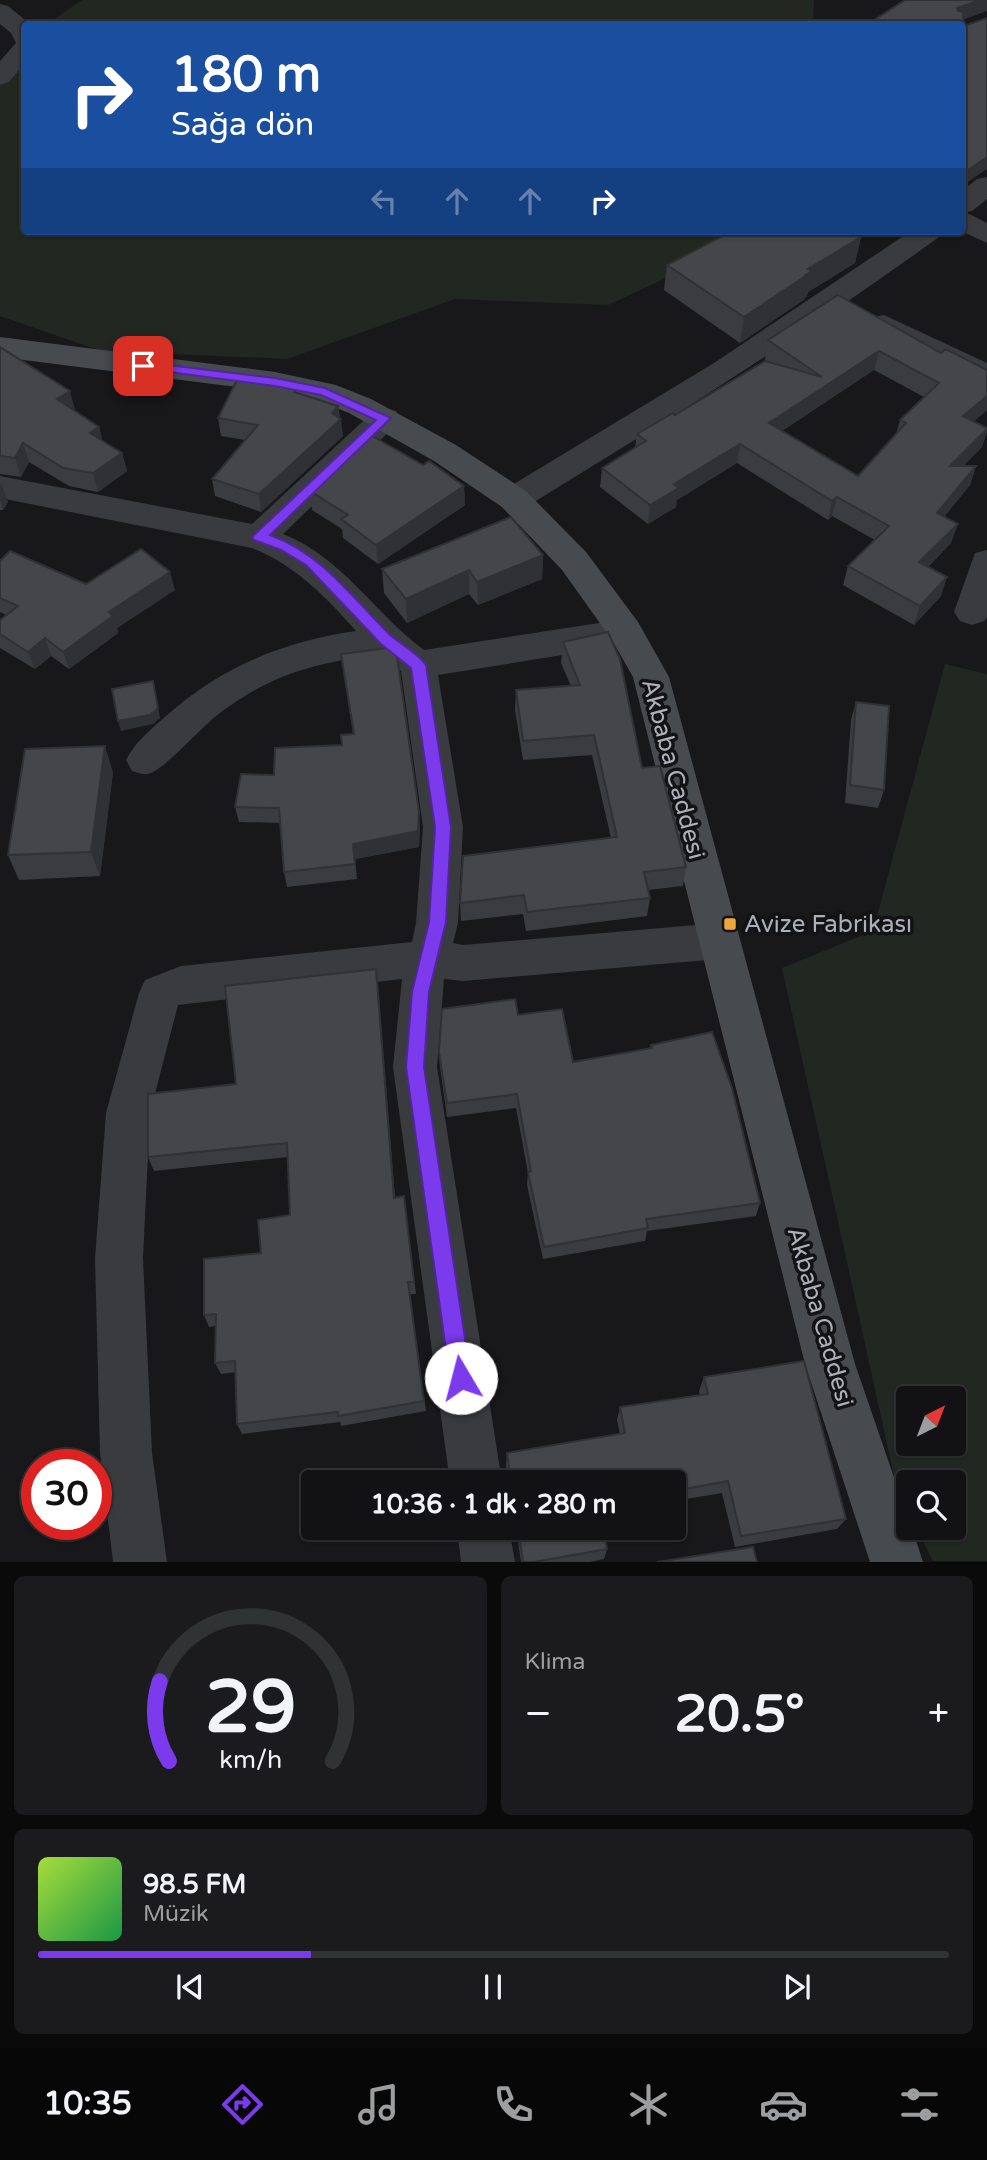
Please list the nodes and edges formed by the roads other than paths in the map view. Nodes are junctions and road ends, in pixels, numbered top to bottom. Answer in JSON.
{"nodes":[{"id":1,"x":0,"y":11,"type":"edge"},
{"id":2,"x":21,"y":29,"type":"edge"},
{"id":3,"x":21,"y":52,"type":"edge"},
{"id":4,"x":0,"y":77,"type":"edge"},
{"id":5,"x":987,"y":185,"type":"edge"},
{"id":6,"x":966,"y":202,"type":"edge"},
{"id":7,"x":966,"y":222,"type":"edge"},
{"id":8,"x":924,"y":235,"type":"edge"},
{"id":9,"x":987,"y":235,"type":"edge"},
{"id":10,"x":835,"y":300,"type":"junction"},
{"id":11,"x":4,"y":352,"type":"edge"},
{"id":12,"x":987,"y":375,"type":"edge"},
{"id":13,"x":385,"y":418,"type":"junction"},
{"id":14,"x":0,"y":487,"type":"edge"},
{"id":15,"x":514,"y":499,"type":"junction"},
{"id":16,"x":259,"y":537,"type":"junction"},
{"id":17,"x":987,"y":562,"type":"edge"},
{"id":18,"x":972,"y":612,"type":"dead end"},
{"id":19,"x":625,"y":631,"type":"junction"},
{"id":20,"x":386,"y":640,"type":"junction"},
{"id":21,"x":418,"y":665,"type":"junction"},
{"id":22,"x":145,"y":760,"type":"dead end"},
{"id":23,"x":719,"y":941,"type":"junction"},
{"id":24,"x":427,"y":958,"type":"junction"},
{"id":25,"x":474,"y":1470,"type":"edge"},
{"id":26,"x":484,"y":1540,"type":"edge"},
{"id":27,"x":140,"y":1562,"type":"edge"},
{"id":28,"x":488,"y":1562,"type":"edge"},
{"id":29,"x":897,"y":1562,"type":"edge"}],
"edges":[{"from":1,"to":2,"type":"street"},
{"from":3,"to":4,"type":"street"},
{"from":5,"to":6,"type":"street"},
{"from":7,"to":9,"type":"street"},
{"from":8,"to":10,"type":"street"},
{"from":10,"to":12,"type":"street"},
{"from":10,"to":15,"type":"street"},
{"from":11,"to":13,"type":"main road","name":"Akbaba Caddesi"},
{"from":13,"to":15,"type":"main road","name":"Akbaba Caddesi"},
{"from":13,"to":16,"type":"street"},
{"from":14,"to":16,"type":"street"},
{"from":15,"to":19,"type":"main road","name":"Akbaba Caddesi"},
{"from":16,"to":20,"type":"street"},
{"from":17,"to":18,"type":"street"},
{"from":19,"to":21,"type":"street"},
{"from":19,"to":23,"type":"main road","name":"Akbaba Caddesi"},
{"from":20,"to":21,"type":"street"},
{"from":20,"to":22,"type":"street"},
{"from":21,"to":24,"type":"street"},
{"from":23,"to":24,"type":"street"},
{"from":23,"to":29,"type":"main road","name":"Akbaba Caddesi"},
{"from":24,"to":25,"type":"street"},
{"from":24,"to":27,"type":"street"},
{"from":26,"to":28,"type":"street"}]}
